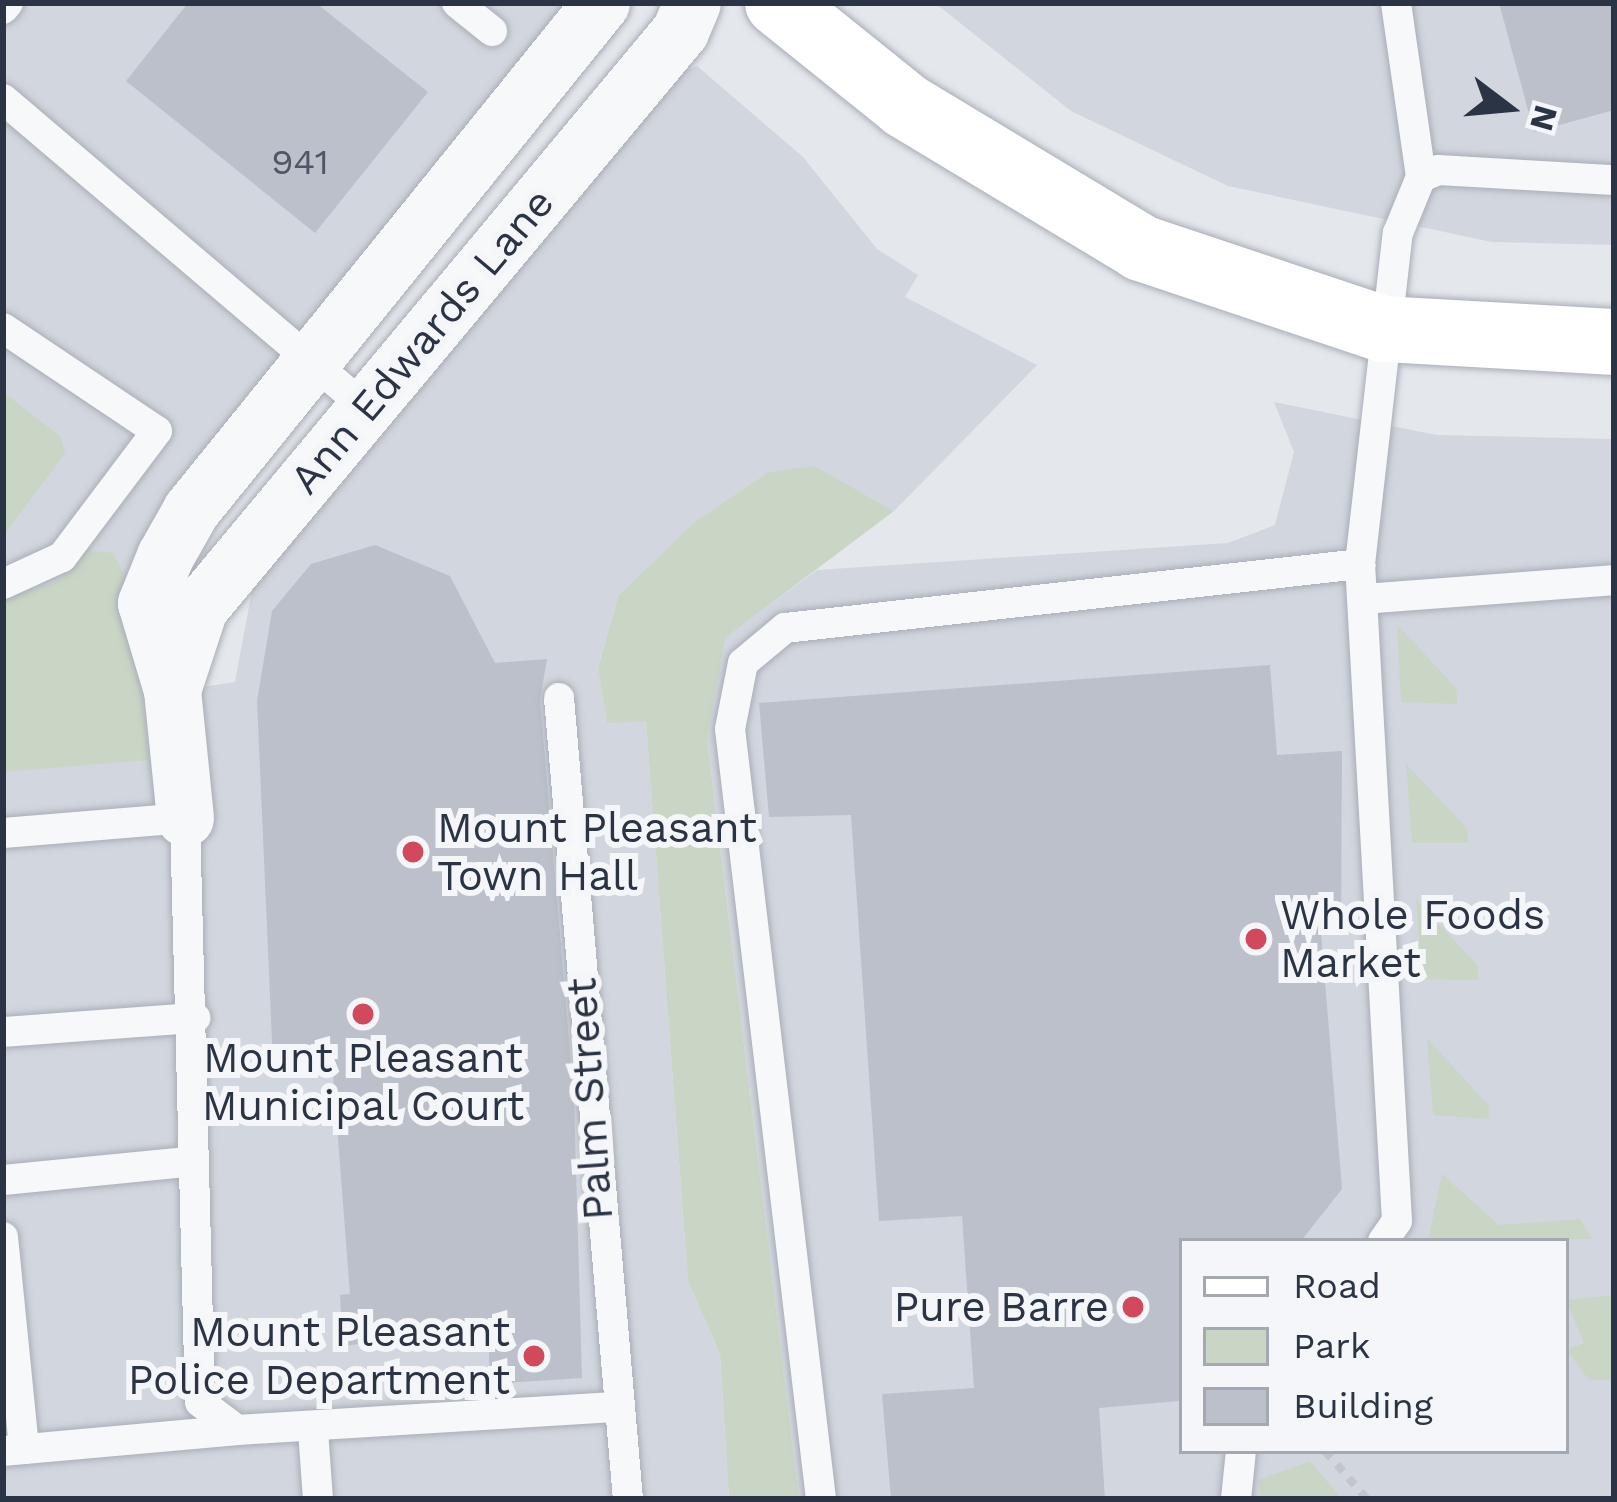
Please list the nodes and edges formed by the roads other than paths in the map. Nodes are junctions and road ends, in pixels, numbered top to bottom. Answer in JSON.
{"nodes":[{"id":1,"x":457,"y":3,"type":"edge"},
{"id":2,"x":601,"y":3,"type":"edge"},
{"id":3,"x":692,"y":3,"type":"edge"},
{"id":4,"x":778,"y":3,"type":"edge"},
{"id":5,"x":1396,"y":3,"type":"edge"},
{"id":6,"x":492,"y":32,"type":"dead end"},
{"id":7,"x":3,"y":99,"type":"edge"},
{"id":8,"x":1421,"y":177,"type":"junction"},
{"id":9,"x":1614,"y":180,"type":"edge"},
{"id":10,"x":3,"y":328,"type":"edge"},
{"id":11,"x":1382,"y":329,"type":"junction"},
{"id":12,"x":1614,"y":342,"type":"edge"},
{"id":13,"x":314,"y":368,"type":"junction"},
{"id":14,"x":366,"y":408,"type":"junction"},
{"id":15,"x":1360,"y":564,"type":"junction"},
{"id":16,"x":1614,"y":580,"type":"edge"},
{"id":17,"x":3,"y":584,"type":"edge"},
{"id":18,"x":1363,"y":599,"type":"junction"},
{"id":19,"x":172,"y":690,"type":"junction"},
{"id":20,"x":559,"y":698,"type":"dead end"},
{"id":21,"x":185,"y":818,"type":"junction"},
{"id":22,"x":3,"y":833,"type":"edge"},
{"id":23,"x":195,"y":1018,"type":"junction"},
{"id":24,"x":3,"y":1032,"type":"edge"},
{"id":25,"x":188,"y":1162,"type":"junction"},
{"id":26,"x":3,"y":1180,"type":"edge"},
{"id":27,"x":3,"y":1237,"type":"edge"},
{"id":28,"x":1385,"y":1238,"type":"edge"},
{"id":29,"x":7,"y":1317,"type":"edge"},
{"id":30,"x":614,"y":1407,"type":"junction"},
{"id":31,"x":237,"y":1430,"type":"junction"},
{"id":32,"x":313,"y":1430,"type":"junction"},
{"id":33,"x":13,"y":1450,"type":"edge"},
{"id":34,"x":1241,"y":1454,"type":"edge"},
{"id":35,"x":318,"y":1499,"type":"edge"},
{"id":36,"x":628,"y":1499,"type":"edge"},
{"id":37,"x":821,"y":1499,"type":"edge"},
{"id":38,"x":1236,"y":1499,"type":"edge"}],
"edges":[{"from":1,"to":6,"type":"lane"},
{"from":2,"to":13,"type":"street","name":"Ann Edwards Lane"},
{"from":3,"to":14,"type":"street","name":"Ann Edwards Lane"},
{"from":4,"to":11,"type":"street"},
{"from":5,"to":8,"type":"lane"},
{"from":7,"to":13,"type":"lane"},
{"from":8,"to":9,"type":"lane"},
{"from":8,"to":11,"type":"lane"},
{"from":10,"to":17,"type":"lane"},
{"from":11,"to":12,"type":"street"},
{"from":11,"to":15,"type":"lane"},
{"from":13,"to":14,"type":"lane"},
{"from":13,"to":19,"type":"street","name":"Ann Edwards Lane"},
{"from":14,"to":19,"type":"street","name":"Ann Edwards Lane"},
{"from":15,"to":18,"type":"lane"},
{"from":15,"to":37,"type":"lane"},
{"from":16,"to":18,"type":"lane"},
{"from":18,"to":28,"type":"lane"},
{"from":19,"to":21,"type":"street","name":"Ann Edwards Lane"},
{"from":20,"to":30,"type":"lane","name":"Palm Street"},
{"from":21,"to":22,"type":"lane"},
{"from":21,"to":23,"type":"lane"},
{"from":23,"to":24,"type":"lane"},
{"from":23,"to":25,"type":"lane"},
{"from":25,"to":26,"type":"lane"},
{"from":25,"to":31,"type":"lane"},
{"from":27,"to":29,"type":"lane"},
{"from":29,"to":33,"type":"lane"},
{"from":30,"to":32,"type":"lane"},
{"from":30,"to":36,"type":"lane","name":"Palm Street"},
{"from":31,"to":32,"type":"lane"},
{"from":31,"to":33,"type":"lane"},
{"from":32,"to":35,"type":"lane"},
{"from":34,"to":38,"type":"lane"}]}
